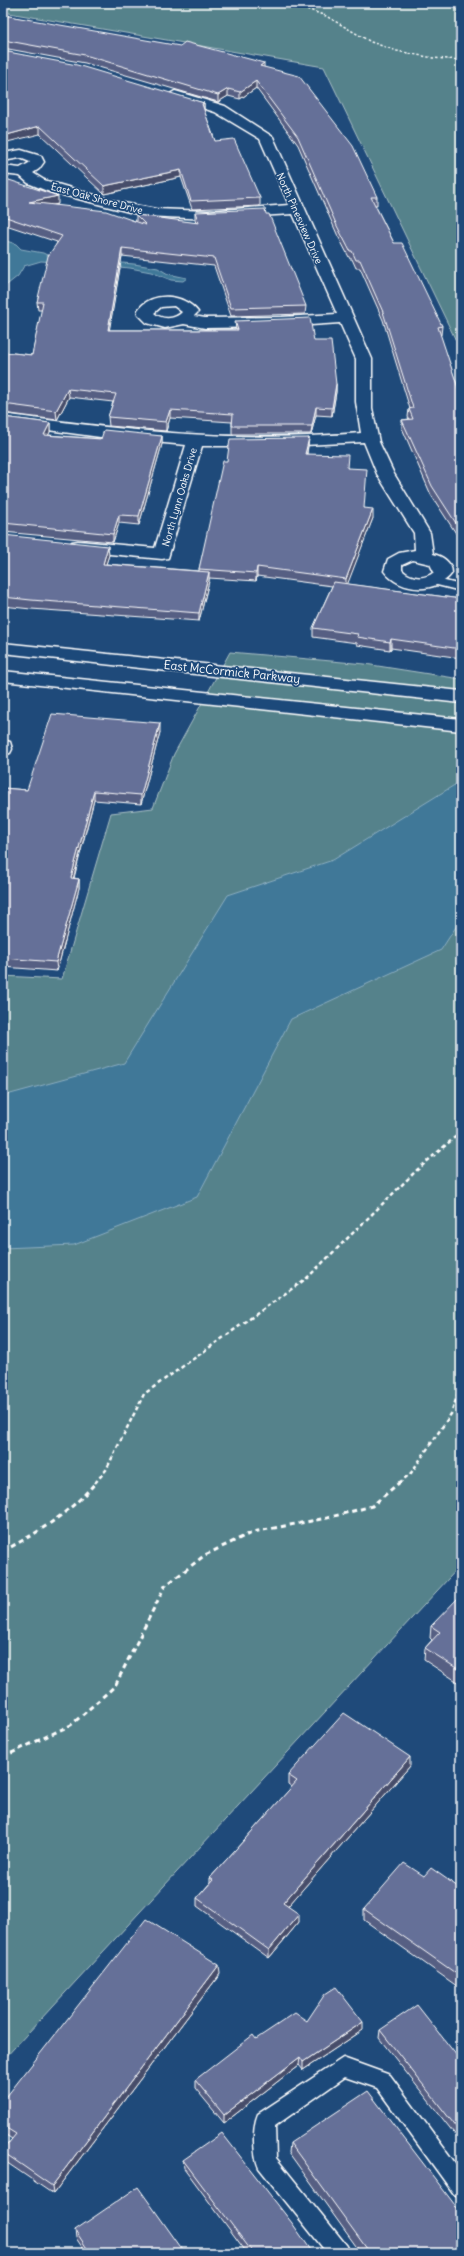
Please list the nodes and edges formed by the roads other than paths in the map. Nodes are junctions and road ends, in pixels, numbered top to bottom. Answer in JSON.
{"nodes":[{"id":1,"x":161,"y":91,"type":"edge"},
{"id":2,"x":3,"y":156,"type":"edge"},
{"id":3,"x":3,"y":170,"type":"edge"},
{"id":4,"x":23,"y":171,"type":"junction"},
{"id":5,"x":296,"y":208,"type":"junction"},
{"id":6,"x":345,"y":318,"type":"junction"},
{"id":7,"x":184,"y":319,"type":"dead end"},
{"id":8,"x":3,"y":419,"type":"edge"},
{"id":9,"x":370,"y":437,"type":"junction"},
{"id":10,"x":196,"y":440,"type":"junction"},
{"id":11,"x":59,"y":544,"type":"edge"},
{"id":12,"x":424,"y":556,"type":"junction"},
{"id":13,"x":433,"y":581,"type":"junction"},
{"id":14,"x":461,"y":588,"type":"edge"},
{"id":15,"x":3,"y":648,"type":"edge"},
{"id":16,"x":3,"y":676,"type":"edge"},
{"id":17,"x":461,"y":697,"type":"edge"},
{"id":18,"x":461,"y":725,"type":"edge"},
{"id":19,"x":461,"y":2187,"type":"edge"},
{"id":20,"x":340,"y":2253,"type":"edge"}],
"edges":[{"from":1,"to":5,"type":"street","name":"North Pinesview Drive"},
{"from":2,"to":4,"type":"street"},
{"from":3,"to":4,"type":"street"},
{"from":4,"to":5,"type":"street","name":"East Oak Shore Drive"},
{"from":5,"to":6,"type":"street","name":"North Pinesview Drive"},
{"from":6,"to":7,"type":"street"},
{"from":6,"to":9,"type":"street","name":"North Pinesview Drive"},
{"from":8,"to":10,"type":"street"},
{"from":9,"to":10,"type":"street"},
{"from":9,"to":12,"type":"street","name":"North Pinesview Drive"},
{"from":10,"to":11,"type":"street","name":"North Lynn Oaks Drive"},
{"from":12,"to":13,"type":"street"},
{"from":12,"to":13,"type":"street"},
{"from":13,"to":14,"type":"lane"},
{"from":15,"to":17,"type":"street","name":"East McCormick Parkway"},
{"from":16,"to":18,"type":"street"},
{"from":19,"to":20,"type":"lane"}]}
